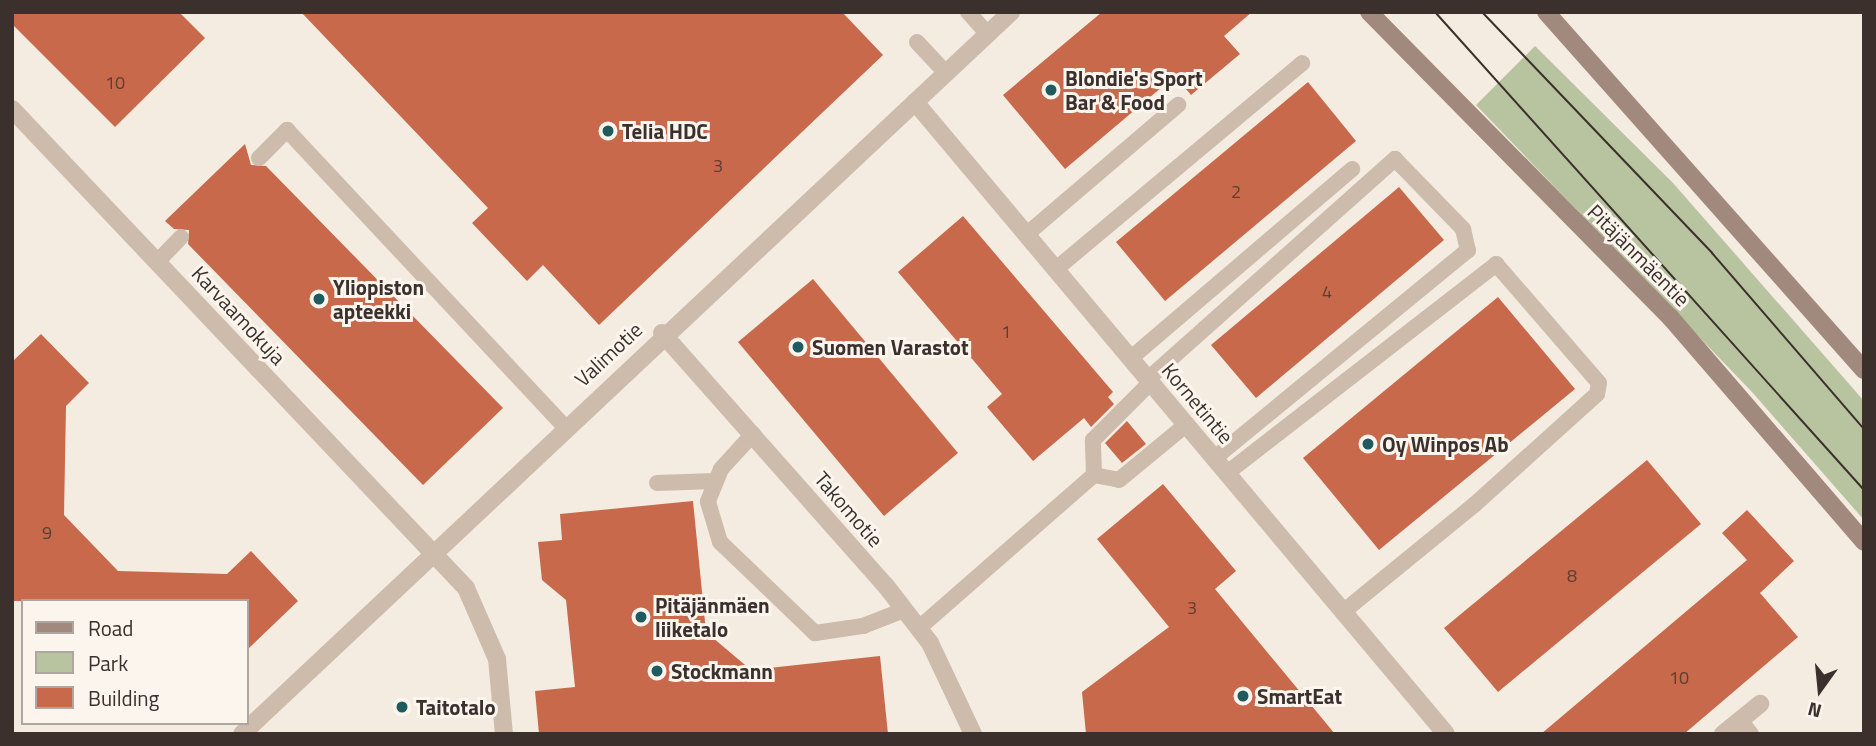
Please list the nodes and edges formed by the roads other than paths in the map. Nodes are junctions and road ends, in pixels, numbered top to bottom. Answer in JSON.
{"nodes":[{"id":1,"x":968,"y":12,"type":"edge"},
{"id":2,"x":1011,"y":12,"type":"edge"},
{"id":3,"x":1369,"y":12,"type":"edge"},
{"id":4,"x":1546,"y":12,"type":"edge"},
{"id":5,"x":988,"y":34,"type":"junction"},
{"id":6,"x":917,"y":42,"type":"dead end"},
{"id":7,"x":1302,"y":63,"type":"dead end"},
{"id":8,"x":946,"y":73,"type":"junction"},
{"id":9,"x":915,"y":102,"type":"junction"},
{"id":10,"x":1178,"y":105,"type":"dead end"},
{"id":11,"x":12,"y":109,"type":"edge"},
{"id":12,"x":259,"y":158,"type":"dead end"},
{"id":13,"x":1352,"y":169,"type":"dead end"},
{"id":14,"x":1027,"y":234,"type":"junction"},
{"id":15,"x":181,"y":237,"type":"dead end"},
{"id":16,"x":158,"y":261,"type":"junction"},
{"id":17,"x":1056,"y":269,"type":"junction"},
{"id":18,"x":662,"y":333,"type":"junction"},
{"id":19,"x":1131,"y":358,"type":"junction"},
{"id":20,"x":1864,"y":370,"type":"edge"},
{"id":21,"x":1149,"y":380,"type":"junction"},
{"id":22,"x":1187,"y":424,"type":"junction"},
{"id":23,"x":564,"y":426,"type":"junction"},
{"id":24,"x":752,"y":434,"type":"junction"},
{"id":25,"x":1215,"y":458,"type":"junction"},
{"id":26,"x":1227,"y":472,"type":"junction"},
{"id":27,"x":1094,"y":475,"type":"junction"},
{"id":28,"x":715,"y":481,"type":"junction"},
{"id":29,"x":657,"y":483,"type":"dead end"},
{"id":30,"x":1864,"y":542,"type":"edge"},
{"id":31,"x":432,"y":552,"type":"junction"},
{"id":32,"x":904,"y":610,"type":"junction"},
{"id":33,"x":1344,"y":611,"type":"junction"},
{"id":34,"x":919,"y":628,"type":"junction"},
{"id":35,"x":1760,"y":704,"type":"dead end"},
{"id":36,"x":1745,"y":727,"type":"edge"},
{"id":37,"x":242,"y":734,"type":"edge"},
{"id":38,"x":504,"y":734,"type":"edge"},
{"id":39,"x":973,"y":734,"type":"edge"},
{"id":40,"x":1446,"y":734,"type":"edge"},
{"id":41,"x":1723,"y":734,"type":"edge"}],
"edges":[{"from":1,"to":5,"type":"lane"},
{"from":2,"to":5,"type":"street","name":"Valimotie"},
{"from":3,"to":30,"type":"main road","name":"Pitäjänmäentie"},
{"from":4,"to":20,"type":"main road"},
{"from":5,"to":8,"type":"street","name":"Valimotie"},
{"from":6,"to":8,"type":"lane"},
{"from":7,"to":17,"type":"lane"},
{"from":8,"to":9,"type":"street","name":"Valimotie"},
{"from":9,"to":14,"type":"street","name":"Kornetintie"},
{"from":9,"to":18,"type":"street","name":"Valimotie"},
{"from":10,"to":14,"type":"lane"},
{"from":11,"to":16,"type":"street","name":"Karvaamokuja"},
{"from":12,"to":23,"type":"lane"},
{"from":13,"to":19,"type":"lane"},
{"from":14,"to":17,"type":"street","name":"Kornetintie"},
{"from":15,"to":16,"type":"lane"},
{"from":16,"to":31,"type":"street","name":"Karvaamokuja"},
{"from":17,"to":19,"type":"street","name":"Kornetintie"},
{"from":18,"to":23,"type":"street","name":"Valimotie"},
{"from":18,"to":24,"type":"street","name":"Takomotie"},
{"from":19,"to":21,"type":"street","name":"Kornetintie"},
{"from":21,"to":22,"type":"street","name":"Kornetintie"},
{"from":21,"to":25,"type":"lane"},
{"from":21,"to":27,"type":"lane"},
{"from":22,"to":25,"type":"street","name":"Kornetintie"},
{"from":22,"to":27,"type":"lane"},
{"from":23,"to":31,"type":"street","name":"Valimotie"},
{"from":24,"to":28,"type":"lane"},
{"from":24,"to":32,"type":"street","name":"Takomotie"},
{"from":25,"to":26,"type":"street","name":"Kornetintie"},
{"from":26,"to":33,"type":"street","name":"Kornetintie"},
{"from":26,"to":33,"type":"lane"},
{"from":27,"to":34,"type":"lane"},
{"from":28,"to":29,"type":"lane"},
{"from":28,"to":32,"type":"lane"},
{"from":31,"to":37,"type":"street","name":"Valimotie"},
{"from":31,"to":38,"type":"street","name":"Karvaamokuja"},
{"from":32,"to":34,"type":"street","name":"Takomotie"},
{"from":33,"to":40,"type":"street","name":"Kornetintie"},
{"from":34,"to":39,"type":"street","name":"Takomotie"},
{"from":35,"to":36,"type":"street"},
{"from":36,"to":41,"type":"street"}]}
